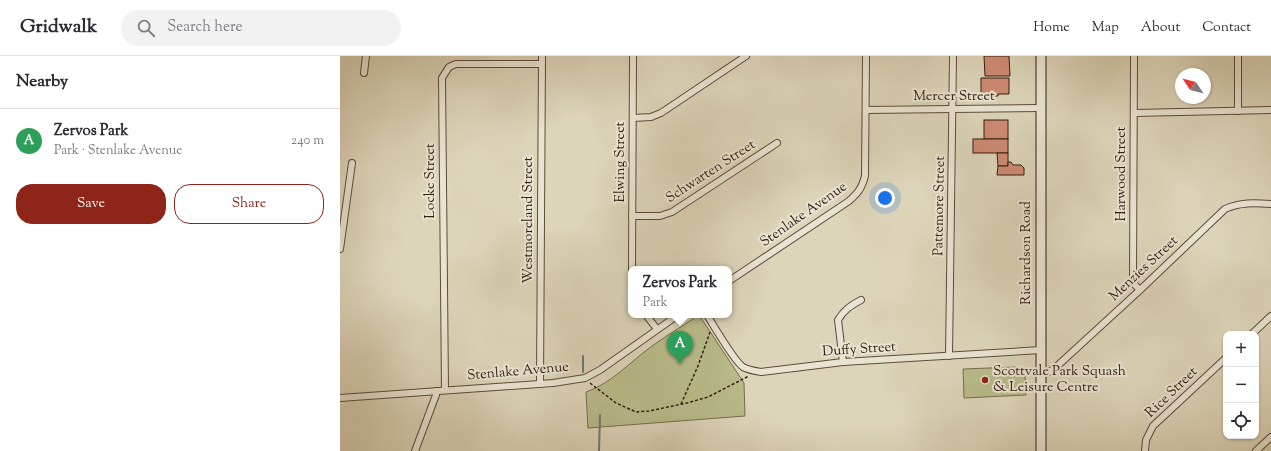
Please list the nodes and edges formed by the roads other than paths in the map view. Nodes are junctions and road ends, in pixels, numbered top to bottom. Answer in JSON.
{"nodes":[{"id":1,"x":366,"y":56,"type":"edge"},
{"id":2,"x":542,"y":56,"type":"edge"},
{"id":3,"x":633,"y":56,"type":"edge"},
{"id":4,"x":746,"y":56,"type":"edge"},
{"id":5,"x":866,"y":56,"type":"edge"},
{"id":6,"x":953,"y":56,"type":"edge"},
{"id":7,"x":1041,"y":56,"type":"edge"},
{"id":8,"x":1134,"y":56,"type":"edge"},
{"id":9,"x":1238,"y":56,"type":"edge"},
{"id":10,"x":542,"y":64,"type":"junction"},
{"id":11,"x":364,"y":73,"type":"dead end"},
{"id":12,"x":1042,"y":108,"type":"junction"},
{"id":13,"x":866,"y":110,"type":"junction"},
{"id":14,"x":953,"y":110,"type":"junction"},
{"id":15,"x":1271,"y":110,"type":"edge"},
{"id":16,"x":1238,"y":111,"type":"junction"},
{"id":17,"x":1134,"y":113,"type":"junction"},
{"id":18,"x":633,"y":118,"type":"junction"},
{"id":19,"x":777,"y":143,"type":"dead end"},
{"id":20,"x":352,"y":163,"type":"dead end"},
{"id":21,"x":1271,"y":204,"type":"edge"},
{"id":22,"x":632,"y":216,"type":"junction"},
{"id":23,"x":340,"y":248,"type":"edge"},
{"id":24,"x":632,"y":266,"type":"edge"},
{"id":25,"x":732,"y":279,"type":"edge"},
{"id":26,"x":1140,"y":290,"type":"junction"},
{"id":27,"x":860,"y":300,"type":"dead end"},
{"id":28,"x":1271,"y":316,"type":"edge"},
{"id":29,"x":648,"y":318,"type":"edge"},
{"id":30,"x":674,"y":318,"type":"edge"},
{"id":31,"x":709,"y":318,"type":"edge"},
{"id":32,"x":657,"y":329,"type":"junction"},
{"id":33,"x":1255,"y":331,"type":"edge"},
{"id":34,"x":1041,"y":350,"type":"junction"},
{"id":35,"x":949,"y":356,"type":"junction"},
{"id":36,"x":1223,"y":361,"type":"edge"},
{"id":37,"x":843,"y":362,"type":"junction"},
{"id":38,"x":1041,"y":373,"type":"junction"},
{"id":39,"x":540,"y":384,"type":"junction"},
{"id":40,"x":445,"y":390,"type":"junction"},
{"id":41,"x":436,"y":391,"type":"junction"},
{"id":42,"x":340,"y":398,"type":"edge"},
{"id":43,"x":1271,"y":437,"type":"edge"},
{"id":44,"x":415,"y":451,"type":"edge"},
{"id":45,"x":1041,"y":451,"type":"edge"},
{"id":46,"x":1145,"y":451,"type":"edge"},
{"id":47,"x":1256,"y":451,"type":"edge"}],
"edges":[{"from":1,"to":11,"type":"street"},
{"from":2,"to":10,"type":"street","name":"Westmoreland Street"},
{"from":3,"to":18,"type":"street","name":"Elwing Street"},
{"from":4,"to":18,"type":"street"},
{"from":5,"to":13,"type":"street","name":"Stenlake Avenue"},
{"from":6,"to":14,"type":"street","name":"Pattemore Street"},
{"from":7,"to":12,"type":"main road","name":"Richardson Road"},
{"from":8,"to":17,"type":"street","name":"Harwood Street"},
{"from":9,"to":16,"type":"street"},
{"from":10,"to":39,"type":"street","name":"Westmoreland Street"},
{"from":10,"to":40,"type":"street","name":"Locke Street"},
{"from":12,"to":14,"type":"street","name":"Mercer Street"},
{"from":12,"to":34,"type":"main road","name":"Richardson Road"},
{"from":13,"to":14,"type":"street","name":"Mercer Street"},
{"from":13,"to":25,"type":"street","name":"Stenlake Avenue"},
{"from":14,"to":35,"type":"street","name":"Pattemore Street"},
{"from":15,"to":16,"type":"street"},
{"from":16,"to":17,"type":"street"},
{"from":17,"to":26,"type":"street","name":"Harwood Street"},
{"from":18,"to":22,"type":"street","name":"Elwing Street"},
{"from":19,"to":22,"type":"street","name":"Schwarten Street"},
{"from":20,"to":23,"type":"street"},
{"from":21,"to":26,"type":"street","name":"Menzies Street"},
{"from":22,"to":24,"type":"street","name":"Elwing Street"},
{"from":26,"to":38,"type":"street","name":"Menzies Street"},
{"from":27,"to":37,"type":"street"},
{"from":28,"to":33,"type":"street"},
{"from":29,"to":32,"type":"street"},
{"from":30,"to":32,"type":"street","name":"Stenlake Avenue"},
{"from":31,"to":37,"type":"street","name":"Duffy Street"},
{"from":32,"to":39,"type":"street","name":"Stenlake Avenue"},
{"from":34,"to":35,"type":"street","name":"Duffy Street"},
{"from":34,"to":38,"type":"main road","name":"Richardson Road"},
{"from":35,"to":37,"type":"street","name":"Duffy Street"},
{"from":36,"to":46,"type":"street","name":"Rice Street"},
{"from":38,"to":45,"type":"main road","name":"Richardson Road"},
{"from":39,"to":40,"type":"street","name":"Stenlake Avenue"},
{"from":40,"to":41,"type":"street","name":"Stenlake Avenue"},
{"from":41,"to":42,"type":"street","name":"Stenlake Avenue"},
{"from":41,"to":44,"type":"street"},
{"from":43,"to":47,"type":"street"}]}
